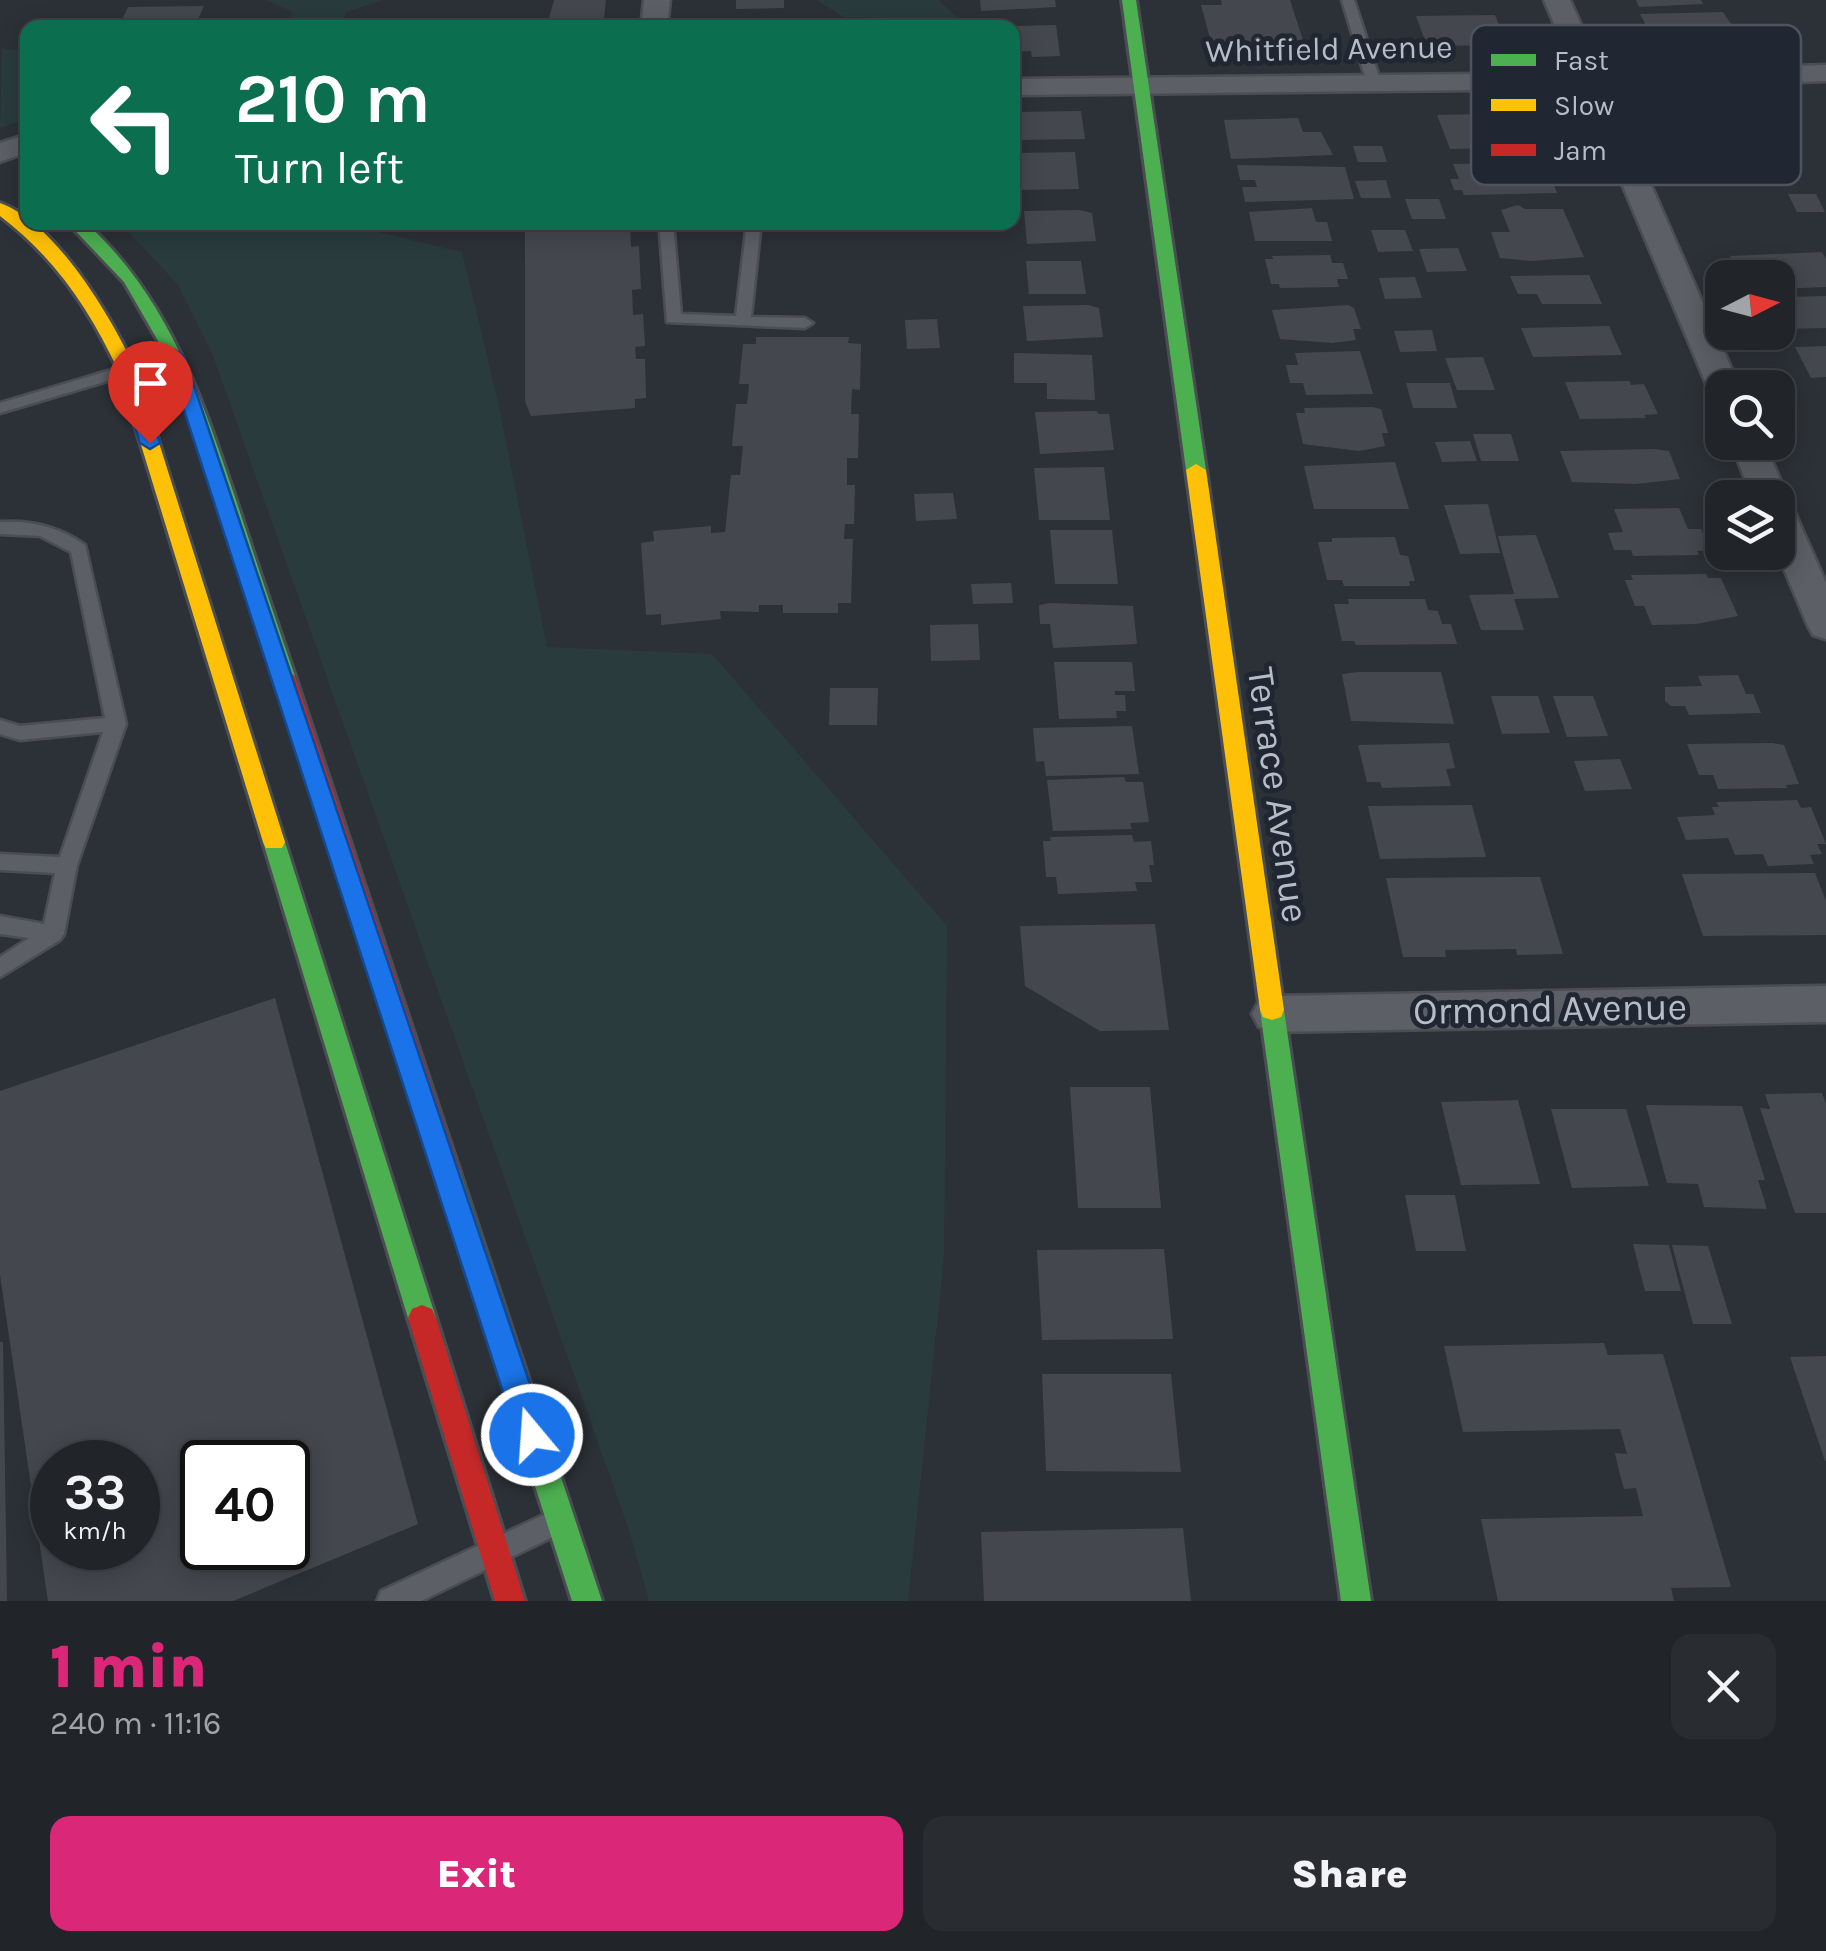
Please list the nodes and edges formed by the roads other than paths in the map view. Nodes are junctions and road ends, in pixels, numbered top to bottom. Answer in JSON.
{"nodes":[{"id":1,"x":1129,"y":0,"type":"edge"},
{"id":2,"x":1348,"y":0,"type":"edge"},
{"id":3,"x":1557,"y":0,"type":"edge"},
{"id":4,"x":1568,"y":25,"type":"edge"},
{"id":5,"x":1826,"y":73,"type":"edge"},
{"id":6,"x":1801,"y":74,"type":"edge"},
{"id":7,"x":1471,"y":82,"type":"edge"},
{"id":8,"x":1374,"y":83,"type":"junction"},
{"id":9,"x":1143,"y":85,"type":"junction"},
{"id":10,"x":1020,"y":86,"type":"edge"},
{"id":11,"x":1637,"y":185,"type":"edge"},
{"id":12,"x":0,"y":208,"type":"edge"},
{"id":13,"x":20,"y":225,"type":"edge"},
{"id":14,"x":25,"y":230,"type":"edge"},
{"id":15,"x":86,"y":230,"type":"edge"},
{"id":16,"x":667,"y":230,"type":"edge"},
{"id":17,"x":753,"y":230,"type":"edge"},
{"id":18,"x":743,"y":322,"type":"junction"},
{"id":19,"x":805,"y":323,"type":"dead end"},
{"id":20,"x":175,"y":356,"type":"junction"},
{"id":21,"x":127,"y":370,"type":"junction"},
{"id":22,"x":1716,"y":370,"type":"edge"},
{"id":23,"x":0,"y":408,"type":"edge"},
{"id":24,"x":0,"y":528,"type":"edge"},
{"id":25,"x":1795,"y":553,"type":"edge"},
{"id":26,"x":1826,"y":626,"type":"edge"},
{"id":27,"x":116,"y":724,"type":"junction"},
{"id":28,"x":0,"y":728,"type":"edge"},
{"id":29,"x":0,"y":862,"type":"edge"},
{"id":30,"x":67,"y":865,"type":"junction"},
{"id":31,"x":0,"y":926,"type":"edge"},
{"id":32,"x":53,"y":934,"type":"junction"},
{"id":33,"x":0,"y":968,"type":"edge"},
{"id":34,"x":1826,"y":1004,"type":"edge"},
{"id":35,"x":1274,"y":1014,"type":"junction"},
{"id":36,"x":563,"y":1519,"type":"junction"},
{"id":37,"x":494,"y":1550,"type":"junction"},
{"id":38,"x":391,"y":1601,"type":"edge"},
{"id":39,"x":510,"y":1601,"type":"edge"},
{"id":40,"x":587,"y":1601,"type":"edge"},
{"id":41,"x":1356,"y":1601,"type":"edge"}],
"edges":[{"from":1,"to":9,"type":"street","name":"Terrace Avenue"},
{"from":2,"to":8,"type":"lane"},
{"from":3,"to":4,"type":"street"},
{"from":5,"to":6,"type":"street","name":"Whitfield Avenue"},
{"from":7,"to":8,"type":"street","name":"Whitfield Avenue"},
{"from":8,"to":9,"type":"street","name":"Whitfield Avenue"},
{"from":9,"to":10,"type":"street","name":"Whitfield Avenue"},
{"from":9,"to":35,"type":"street","name":"Terrace Avenue"},
{"from":11,"to":22,"type":"street"},
{"from":12,"to":13,"type":"street"},
{"from":14,"to":21,"type":"street"},
{"from":15,"to":20,"type":"street"},
{"from":16,"to":18,"type":"lane"},
{"from":17,"to":18,"type":"lane"},
{"from":18,"to":19,"type":"lane"},
{"from":20,"to":21,"type":"lane"},
{"from":20,"to":36,"type":"street"},
{"from":21,"to":23,"type":"lane"},
{"from":21,"to":37,"type":"street"},
{"from":24,"to":27,"type":"lane"},
{"from":25,"to":26,"type":"street"},
{"from":27,"to":28,"type":"lane"},
{"from":27,"to":30,"type":"lane"},
{"from":29,"to":30,"type":"lane"},
{"from":30,"to":32,"type":"lane"},
{"from":31,"to":32,"type":"lane"},
{"from":32,"to":33,"type":"lane"},
{"from":34,"to":35,"type":"street","name":"Ormond Avenue"},
{"from":35,"to":41,"type":"street","name":"Terrace Avenue"},
{"from":36,"to":37,"type":"lane"},
{"from":36,"to":40,"type":"street"},
{"from":37,"to":38,"type":"lane"},
{"from":37,"to":39,"type":"street"}]}
